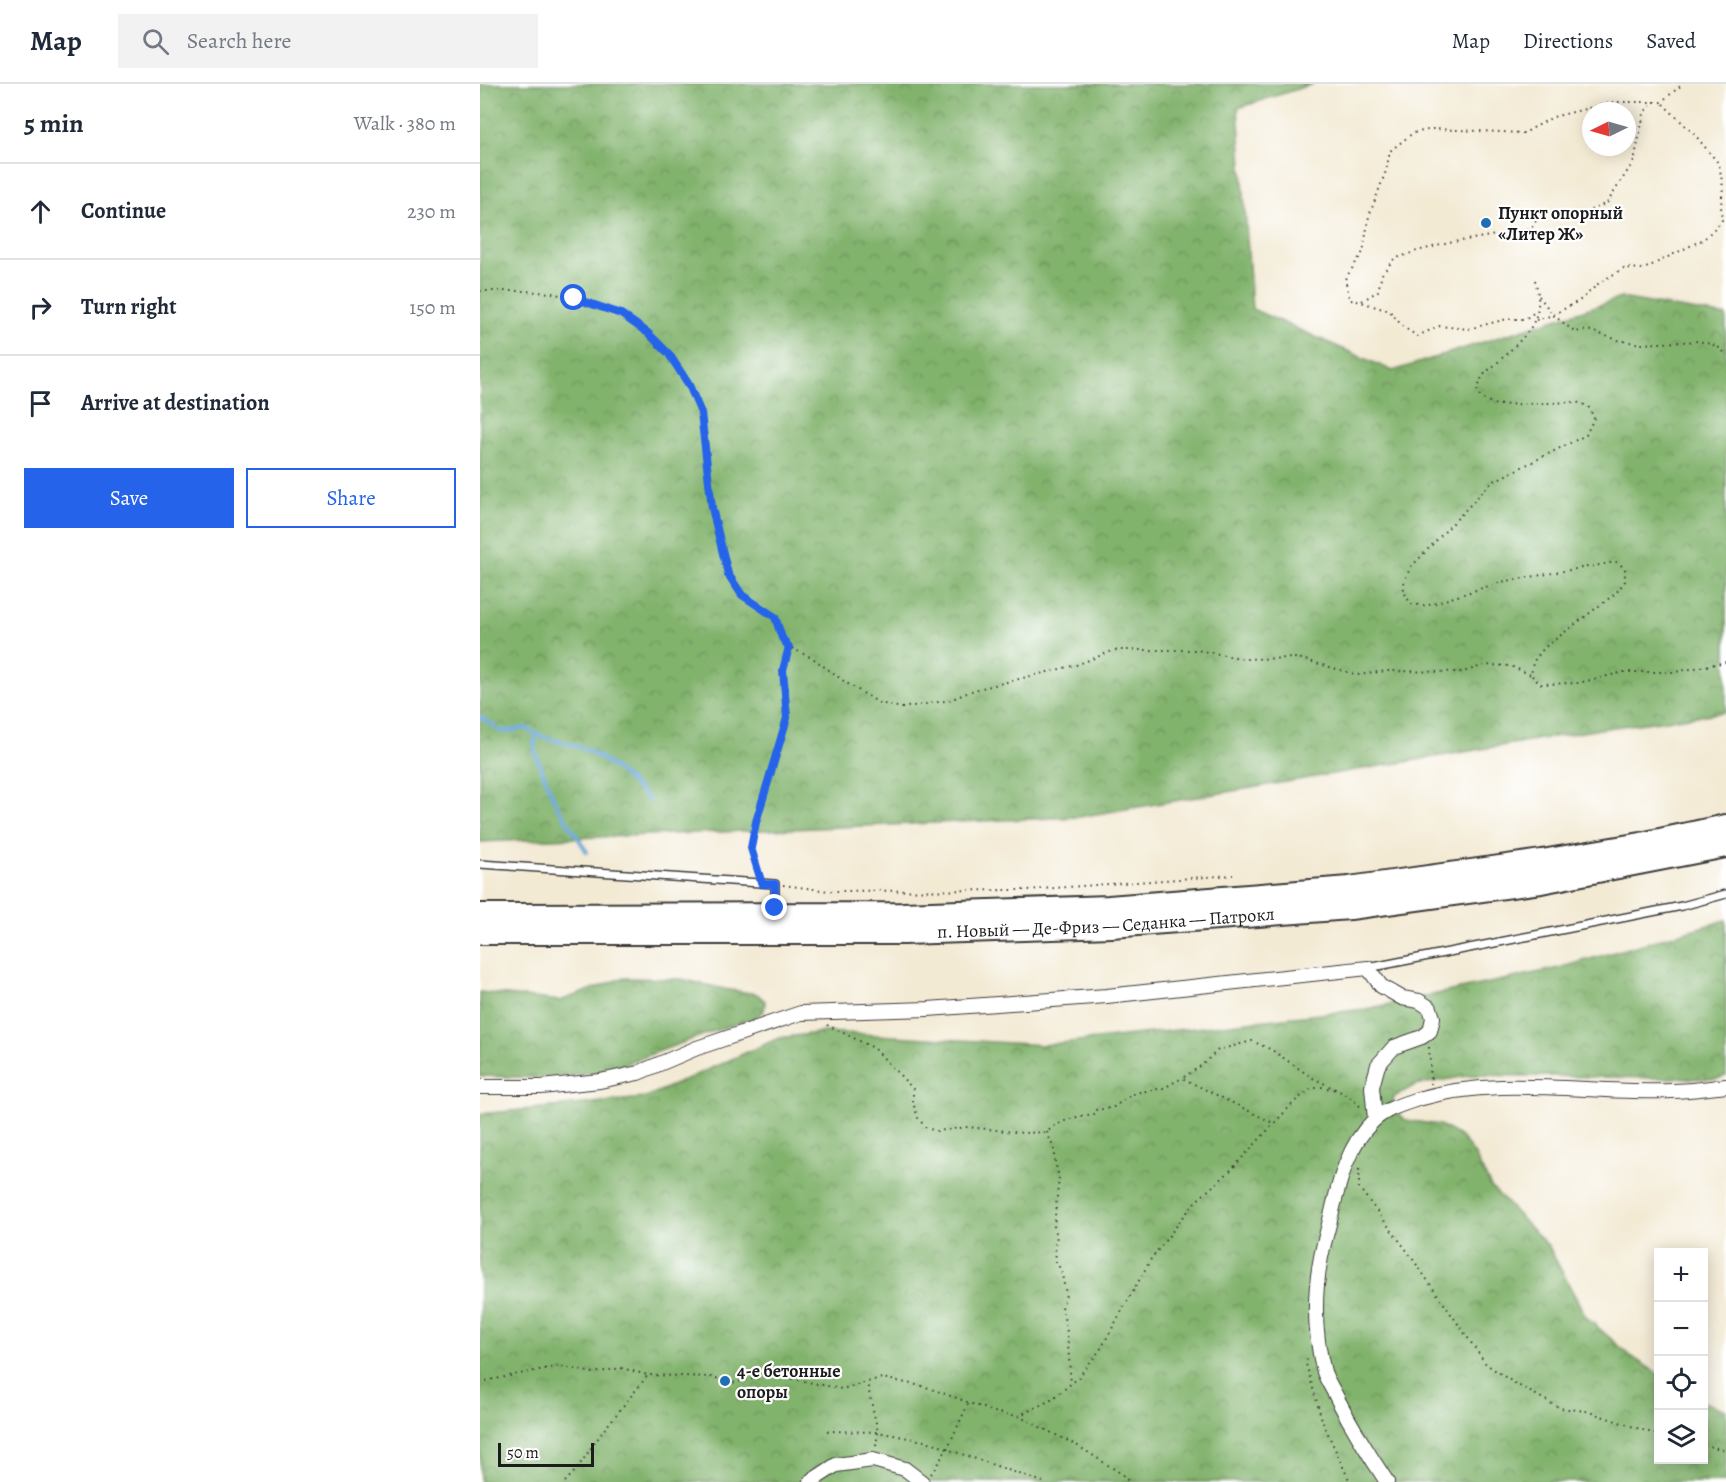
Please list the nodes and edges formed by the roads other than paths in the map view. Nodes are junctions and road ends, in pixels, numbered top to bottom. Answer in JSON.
{"nodes":[{"id":1,"x":1726,"y":826,"type":"edge"},
{"id":2,"x":1726,"y":846,"type":"edge"},
{"id":3,"x":480,"y":864,"type":"edge"},
{"id":4,"x":1726,"y":894,"type":"edge"},
{"id":5,"x":775,"y":908,"type":"dead end"},
{"id":6,"x":480,"y":915,"type":"edge"},
{"id":7,"x":480,"y":933,"type":"edge"},
{"id":8,"x":1368,"y":968,"type":"junction"},
{"id":9,"x":1726,"y":1086,"type":"edge"},
{"id":10,"x":480,"y":1087,"type":"edge"},
{"id":11,"x":1375,"y":1119,"type":"junction"},
{"id":12,"x":810,"y":1482,"type":"edge"},
{"id":13,"x":924,"y":1482,"type":"edge"},
{"id":14,"x":1387,"y":1482,"type":"edge"}],
"edges":[{"from":1,"to":6,"type":"highway","name":"п. Новый — Де-Фриз — Седанка — Патрокл"},
{"from":2,"to":7,"type":"highway","name":"п. Новый — Де-Фриз — Седанка — Патрокл"},
{"from":3,"to":5,"type":"lane"},
{"from":4,"to":8,"type":"lane"},
{"from":8,"to":10,"type":"street"},
{"from":8,"to":11,"type":"street"},
{"from":9,"to":11,"type":"street"},
{"from":11,"to":14,"type":"street"},
{"from":12,"to":13,"type":"street"}]}
